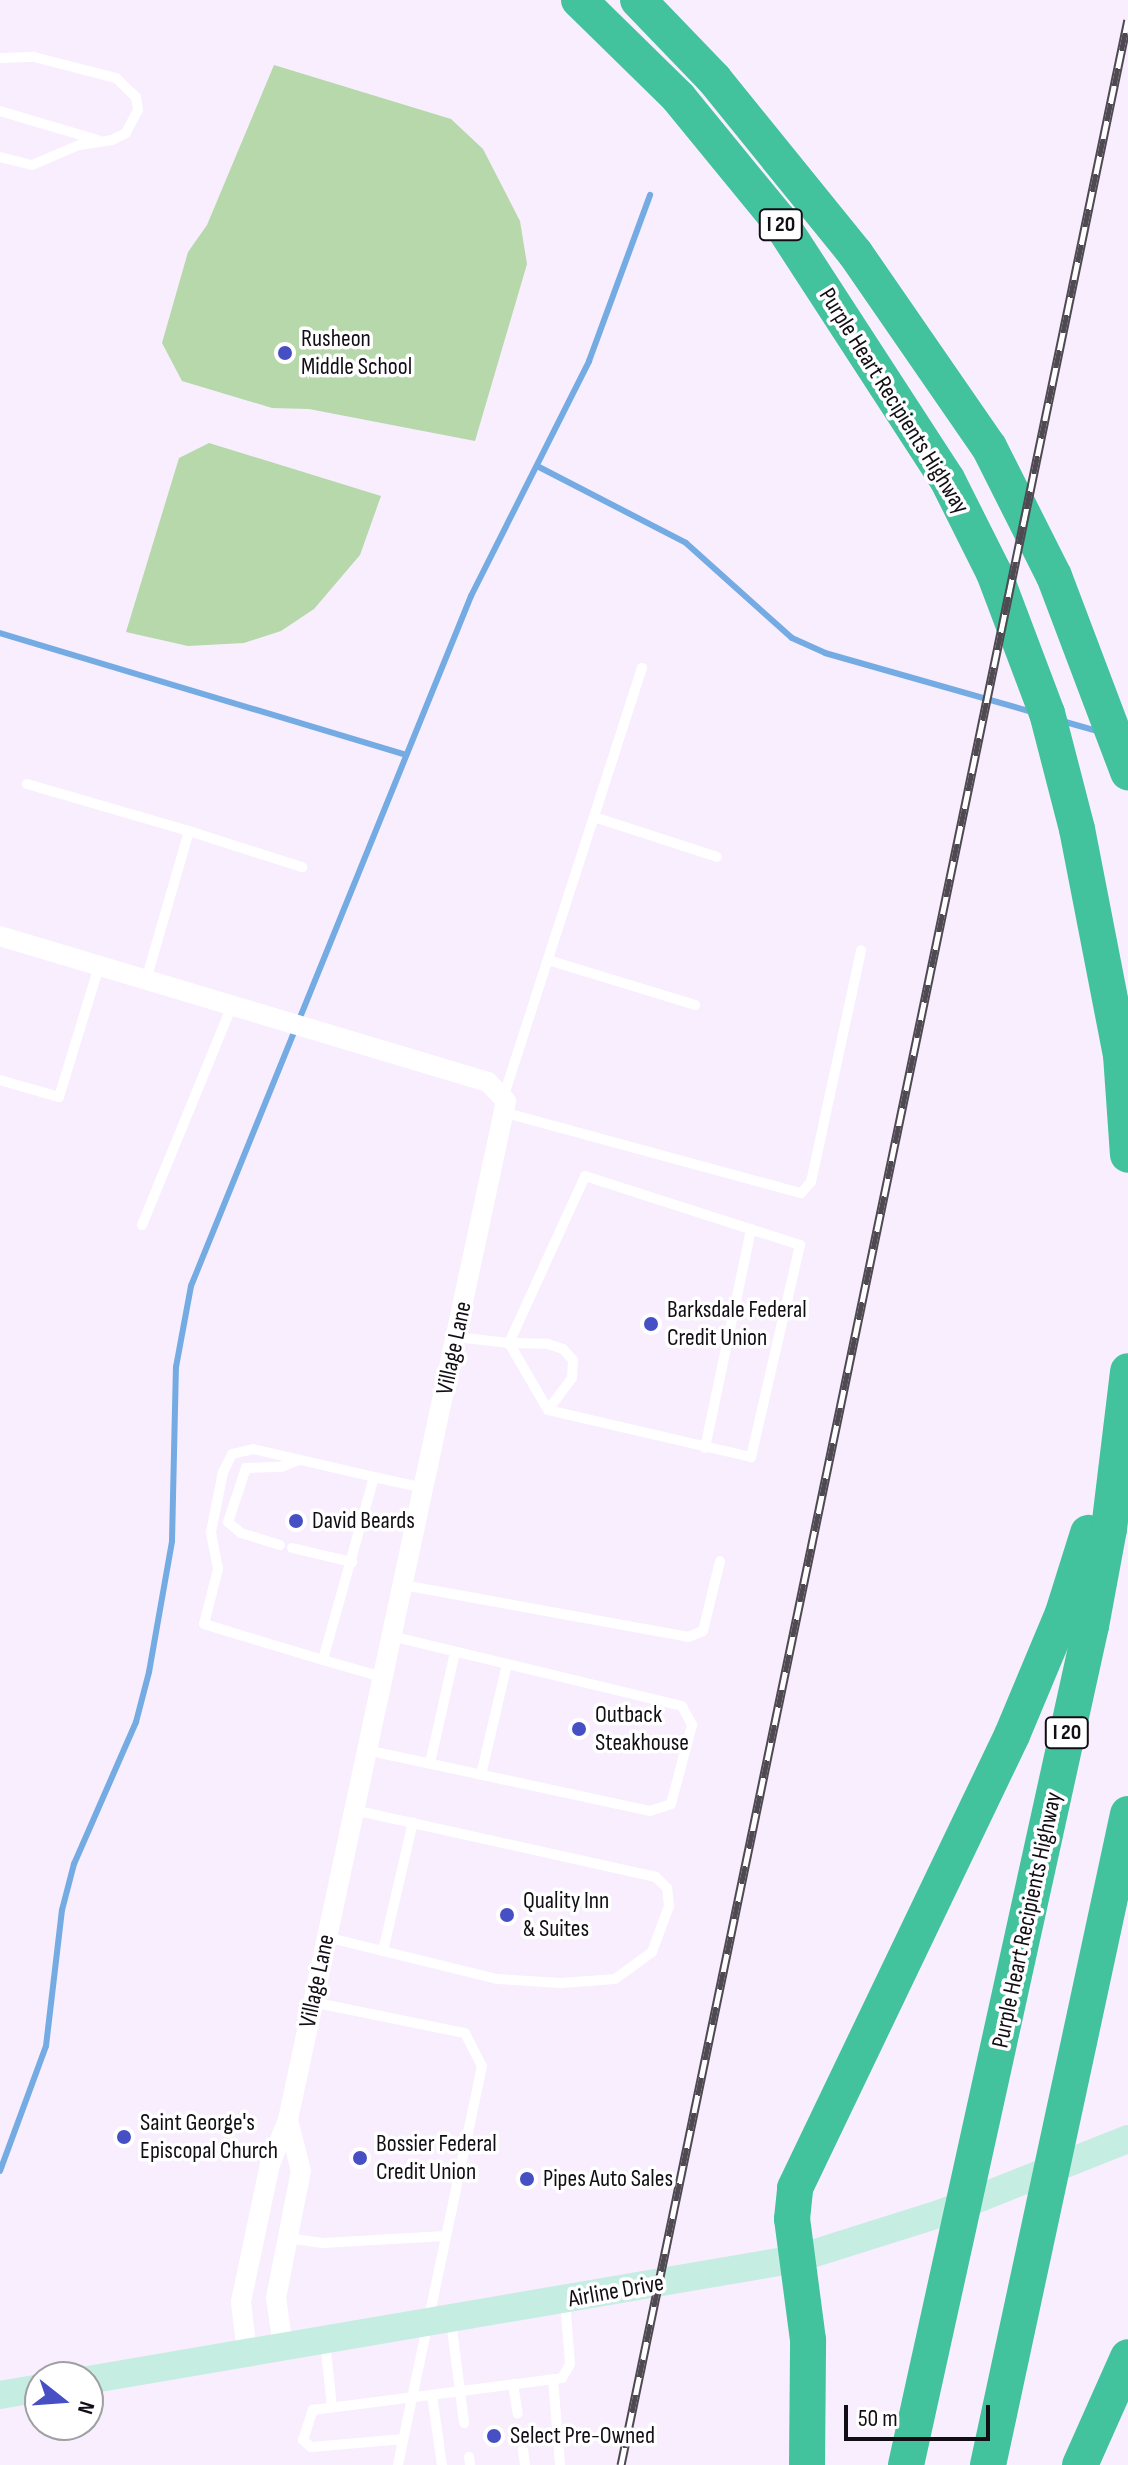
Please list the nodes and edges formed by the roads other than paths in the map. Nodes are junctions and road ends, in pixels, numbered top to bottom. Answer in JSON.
{"nodes":[{"id":1,"x":579,"y":0,"type":"edge"},
{"id":2,"x":638,"y":0,"type":"edge"},
{"id":3,"x":0,"y":58,"type":"edge"},
{"id":4,"x":0,"y":111,"type":"edge"},
{"id":5,"x":99,"y":140,"type":"junction"},
{"id":6,"x":0,"y":157,"type":"edge"},
{"id":7,"x":642,"y":668,"type":"dead end"},
{"id":8,"x":1128,"y":772,"type":"edge"},
{"id":9,"x":27,"y":784,"type":"dead end"},
{"id":10,"x":594,"y":817,"type":"junction"},
{"id":11,"x":189,"y":831,"type":"junction"},
{"id":12,"x":717,"y":857,"type":"dead end"},
{"id":13,"x":302,"y":867,"type":"dead end"},
{"id":14,"x":0,"y":936,"type":"edge"},
{"id":15,"x":861,"y":950,"type":"dead end"},
{"id":16,"x":548,"y":960,"type":"junction"},
{"id":17,"x":99,"y":966,"type":"junction"},
{"id":18,"x":146,"y":980,"type":"junction"},
{"id":19,"x":695,"y":1005,"type":"dead end"},
{"id":20,"x":232,"y":1006,"type":"junction"},
{"id":21,"x":0,"y":1080,"type":"edge"},
{"id":22,"x":505,"y":1104,"type":"junction"},
{"id":23,"x":1128,"y":1155,"type":"edge"},
{"id":24,"x":142,"y":1225,"type":"dead end"},
{"id":25,"x":751,"y":1229,"type":"junction"},
{"id":26,"x":456,"y":1337,"type":"junction"},
{"id":27,"x":509,"y":1343,"type":"junction"},
{"id":28,"x":1128,"y":1371,"type":"edge"},
{"id":29,"x":548,"y":1410,"type":"junction"},
{"id":30,"x":1121,"y":1429,"type":"junction"},
{"id":31,"x":705,"y":1448,"type":"junction"},
{"id":32,"x":298,"y":1460,"type":"junction"},
{"id":33,"x":374,"y":1477,"type":"junction"},
{"id":34,"x":424,"y":1488,"type":"junction"},
{"id":35,"x":720,"y":1561,"type":"dead end"},
{"id":36,"x":352,"y":1562,"type":"junction"},
{"id":37,"x":403,"y":1585,"type":"junction"},
{"id":38,"x":391,"y":1636,"type":"junction"},
{"id":39,"x":455,"y":1652,"type":"junction"},
{"id":40,"x":323,"y":1660,"type":"junction"},
{"id":41,"x":507,"y":1664,"type":"junction"},
{"id":42,"x":382,"y":1677,"type":"junction"},
{"id":43,"x":366,"y":1750,"type":"junction"},
{"id":44,"x":430,"y":1763,"type":"junction"},
{"id":45,"x":481,"y":1775,"type":"junction"},
{"id":46,"x":354,"y":1810,"type":"junction"},
{"id":47,"x":1128,"y":1814,"type":"edge"},
{"id":48,"x":413,"y":1822,"type":"junction"},
{"id":49,"x":326,"y":1937,"type":"junction"},
{"id":50,"x":383,"y":1951,"type":"junction"},
{"id":51,"x":312,"y":2002,"type":"junction"},
{"id":52,"x":288,"y":2120,"type":"junction"},
{"id":53,"x":1128,"y":2139,"type":"edge"},
{"id":54,"x":444,"y":2236,"type":"junction"},
{"id":55,"x":286,"y":2238,"type":"junction"},
{"id":56,"x":796,"y":2259,"type":"junction"},
{"id":57,"x":565,"y":2300,"type":"junction"},
{"id":58,"x":438,"y":2321,"type":"junction"},
{"id":59,"x":325,"y":2340,"type":"junction"},
{"id":60,"x":283,"y":2347,"type":"junction"},
{"id":61,"x":247,"y":2353,"type":"junction"},
{"id":62,"x":1128,"y":2357,"type":"edge"},
{"id":63,"x":104,"y":2377,"type":"edge"},
{"id":64,"x":553,"y":2379,"type":"junction"},
{"id":65,"x":513,"y":2384,"type":"junction"},
{"id":66,"x":24,"y":2391,"type":"edge"},
{"id":67,"x":460,"y":2391,"type":"junction"},
{"id":68,"x":0,"y":2395,"type":"edge"},
{"id":69,"x":432,"y":2395,"type":"junction"},
{"id":70,"x":411,"y":2397,"type":"junction"},
{"id":71,"x":332,"y":2407,"type":"junction"},
{"id":72,"x":518,"y":2414,"type":"dead end"},
{"id":73,"x":464,"y":2423,"type":"dead end"},
{"id":74,"x":403,"y":2439,"type":"junction"},
{"id":75,"x":523,"y":2450,"type":"dead end"},
{"id":76,"x":398,"y":2465,"type":"edge"},
{"id":77,"x":442,"y":2465,"type":"edge"},
{"id":78,"x":525,"y":2465,"type":"edge"},
{"id":79,"x":560,"y":2465,"type":"edge"},
{"id":80,"x":807,"y":2465,"type":"edge"},
{"id":81,"x":906,"y":2465,"type":"edge"},
{"id":82,"x":988,"y":2465,"type":"edge"},
{"id":83,"x":1080,"y":2465,"type":"edge"}],
"edges":[{"from":1,"to":23,"type":"highway","name":"Purple Heart Recipients Highway","number":"I 20"},
{"from":2,"to":8,"type":"highway","name":"Purple Heart Recipients Highway","number":"I 20"},
{"from":3,"to":5,"type":"lane"},
{"from":4,"to":5,"type":"lane"},
{"from":5,"to":6,"type":"lane"},
{"from":7,"to":10,"type":"lane"},
{"from":9,"to":11,"type":"lane"},
{"from":10,"to":12,"type":"lane"},
{"from":10,"to":16,"type":"lane"},
{"from":11,"to":13,"type":"lane"},
{"from":11,"to":18,"type":"lane"},
{"from":14,"to":17,"type":"street"},
{"from":15,"to":22,"type":"lane"},
{"from":16,"to":19,"type":"lane"},
{"from":16,"to":22,"type":"lane"},
{"from":17,"to":18,"type":"street"},
{"from":17,"to":21,"type":"lane"},
{"from":18,"to":20,"type":"street"},
{"from":20,"to":22,"type":"street"},
{"from":20,"to":24,"type":"lane"},
{"from":22,"to":26,"type":"street","name":"Village Lane"},
{"from":25,"to":27,"type":"lane"},
{"from":25,"to":31,"type":"lane"},
{"from":25,"to":31,"type":"lane"},
{"from":26,"to":27,"type":"lane"},
{"from":26,"to":34,"type":"street","name":"Village Lane"},
{"from":27,"to":29,"type":"lane"},
{"from":27,"to":29,"type":"lane"},
{"from":28,"to":30,"type":"highway","name":"Purple Heart Recipients Highway","number":"I 20"},
{"from":29,"to":31,"type":"lane"},
{"from":30,"to":56,"type":"highway"},
{"from":30,"to":81,"type":"highway","name":"Purple Heart Recipients Highway","number":"I 20"},
{"from":32,"to":33,"type":"lane"},
{"from":32,"to":36,"type":"lane"},
{"from":32,"to":40,"type":"lane"},
{"from":33,"to":34,"type":"lane"},
{"from":33,"to":36,"type":"lane"},
{"from":34,"to":37,"type":"street","name":"Village Lane"},
{"from":35,"to":37,"type":"lane"},
{"from":36,"to":40,"type":"lane"},
{"from":37,"to":38,"type":"street","name":"Village Lane"},
{"from":38,"to":39,"type":"lane"},
{"from":38,"to":42,"type":"street","name":"Village Lane"},
{"from":39,"to":41,"type":"lane"},
{"from":39,"to":44,"type":"lane"},
{"from":40,"to":42,"type":"lane"},
{"from":41,"to":45,"type":"lane"},
{"from":41,"to":45,"type":"lane"},
{"from":42,"to":43,"type":"street","name":"Village Lane"},
{"from":43,"to":44,"type":"lane"},
{"from":43,"to":46,"type":"street","name":"Village Lane"},
{"from":44,"to":45,"type":"lane"},
{"from":46,"to":48,"type":"lane"},
{"from":46,"to":49,"type":"street","name":"Village Lane"},
{"from":47,"to":82,"type":"highway"},
{"from":48,"to":50,"type":"lane"},
{"from":48,"to":50,"type":"lane"},
{"from":49,"to":50,"type":"lane"},
{"from":49,"to":51,"type":"street","name":"Village Lane"},
{"from":51,"to":52,"type":"street","name":"Village Lane"},
{"from":51,"to":54,"type":"lane"},
{"from":52,"to":55,"type":"street","name":"Village Lane"},
{"from":52,"to":61,"type":"street","name":"Village Lane"},
{"from":53,"to":56,"type":"main road","name":"Airline Drive"},
{"from":54,"to":55,"type":"lane"},
{"from":54,"to":58,"type":"lane"},
{"from":55,"to":60,"type":"street","name":"Village Lane"},
{"from":56,"to":57,"type":"main road","name":"Airline Drive"},
{"from":56,"to":80,"type":"highway"},
{"from":57,"to":58,"type":"main road","name":"Airline Drive"},
{"from":57,"to":64,"type":"lane"},
{"from":58,"to":59,"type":"main road","name":"Airline Drive"},
{"from":58,"to":67,"type":"lane"},
{"from":58,"to":70,"type":"lane"},
{"from":59,"to":60,"type":"main road","name":"Airline Drive"},
{"from":59,"to":71,"type":"lane"},
{"from":60,"to":61,"type":"main road","name":"Airline Drive"},
{"from":61,"to":63,"type":"main road","name":"Airline Drive"},
{"from":62,"to":83,"type":"highway"},
{"from":64,"to":65,"type":"lane"},
{"from":64,"to":79,"type":"lane"},
{"from":65,"to":67,"type":"lane"},
{"from":65,"to":72,"type":"lane"},
{"from":66,"to":68,"type":"main road"},
{"from":67,"to":69,"type":"lane"},
{"from":67,"to":73,"type":"lane"},
{"from":69,"to":70,"type":"lane"},
{"from":69,"to":77,"type":"lane"},
{"from":70,"to":71,"type":"lane"},
{"from":70,"to":74,"type":"lane"},
{"from":71,"to":74,"type":"lane"},
{"from":74,"to":76,"type":"lane"},
{"from":75,"to":78,"type":"lane"}]}
